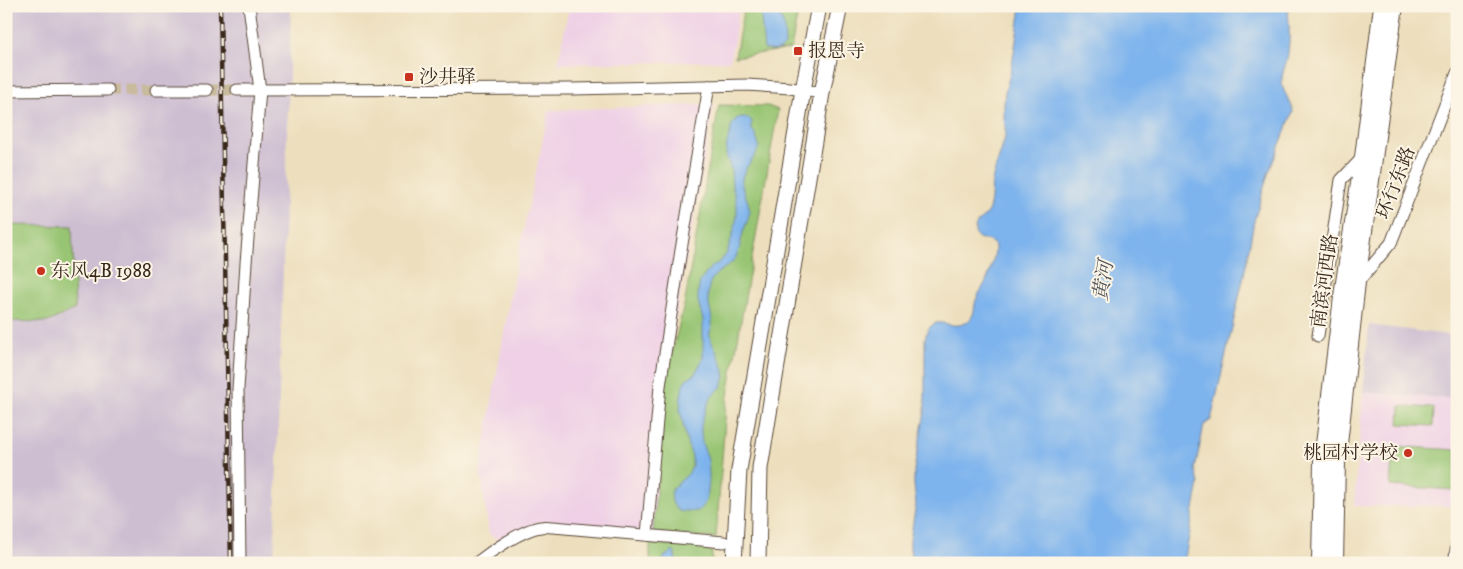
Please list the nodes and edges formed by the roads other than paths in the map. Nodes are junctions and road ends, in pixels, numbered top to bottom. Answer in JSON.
{"nodes":[{"id":1,"x":249,"y":6,"type":"edge"},
{"id":2,"x":819,"y":6,"type":"edge"},
{"id":3,"x":840,"y":6,"type":"edge"},
{"id":4,"x":1382,"y":6,"type":"edge"},
{"id":5,"x":1395,"y":6,"type":"edge"},
{"id":6,"x":1457,"y":73,"type":"edge"},
{"id":7,"x":709,"y":86,"type":"junction"},
{"id":8,"x":108,"y":90,"type":"tunnel mouth"},
{"id":9,"x":156,"y":90,"type":"tunnel mouth"},
{"id":10,"x":207,"y":90,"type":"tunnel mouth"},
{"id":11,"x":237,"y":90,"type":"tunnel mouth"},
{"id":12,"x":260,"y":90,"type":"junction"},
{"id":13,"x":803,"y":90,"type":"junction"},
{"id":14,"x":6,"y":91,"type":"edge"},
{"id":15,"x":822,"y":93,"type":"junction"},
{"id":16,"x":1363,"y":157,"type":"junction"},
{"id":17,"x":1350,"y":286,"type":"junction"},
{"id":18,"x":1318,"y":336,"type":"dead end"},
{"id":19,"x":646,"y":535,"type":"junction"},
{"id":20,"x":724,"y":542,"type":"dead end"},
{"id":21,"x":758,"y":542,"type":"junction"},
{"id":22,"x":1457,"y":544,"type":"edge"},
{"id":23,"x":240,"y":563,"type":"edge"},
{"id":24,"x":476,"y":563,"type":"edge"},
{"id":25,"x":734,"y":563,"type":"edge"},
{"id":26,"x":758,"y":563,"type":"edge"},
{"id":27,"x":762,"y":563,"type":"edge"},
{"id":28,"x":1320,"y":563,"type":"edge"},
{"id":29,"x":1335,"y":563,"type":"edge"},
{"id":30,"x":1454,"y":563,"type":"edge"}],
"edges":[{"from":1,"to":12,"type":"street"},
{"from":2,"to":13,"type":"main road"},
{"from":3,"to":15,"type":"main road"},
{"from":4,"to":16,"type":"highway","name":"南滨河西路"},
{"from":5,"to":17,"type":"highway","name":"南滨河西路"},
{"from":6,"to":17,"type":"street","name":"环行东路"},
{"from":7,"to":12,"type":"street"},
{"from":7,"to":13,"type":"street"},
{"from":7,"to":19,"type":"street"},
{"from":8,"to":14,"type":"street"},
{"from":9,"to":10,"type":"street"},
{"from":11,"to":12,"type":"street"},
{"from":12,"to":23,"type":"street"},
{"from":13,"to":15,"type":"street"},
{"from":13,"to":25,"type":"main road"},
{"from":15,"to":21,"type":"main road"},
{"from":16,"to":17,"type":"highway","name":"南滨河西路"},
{"from":16,"to":18,"type":"street"},
{"from":17,"to":28,"type":"highway","name":"南滨河西路"},
{"from":17,"to":29,"type":"highway","name":"南滨河西路"},
{"from":19,"to":20,"type":"street"},
{"from":19,"to":24,"type":"street"},
{"from":21,"to":26,"type":"main road"},
{"from":21,"to":27,"type":"main road"},
{"from":22,"to":30,"type":"street"}]}
